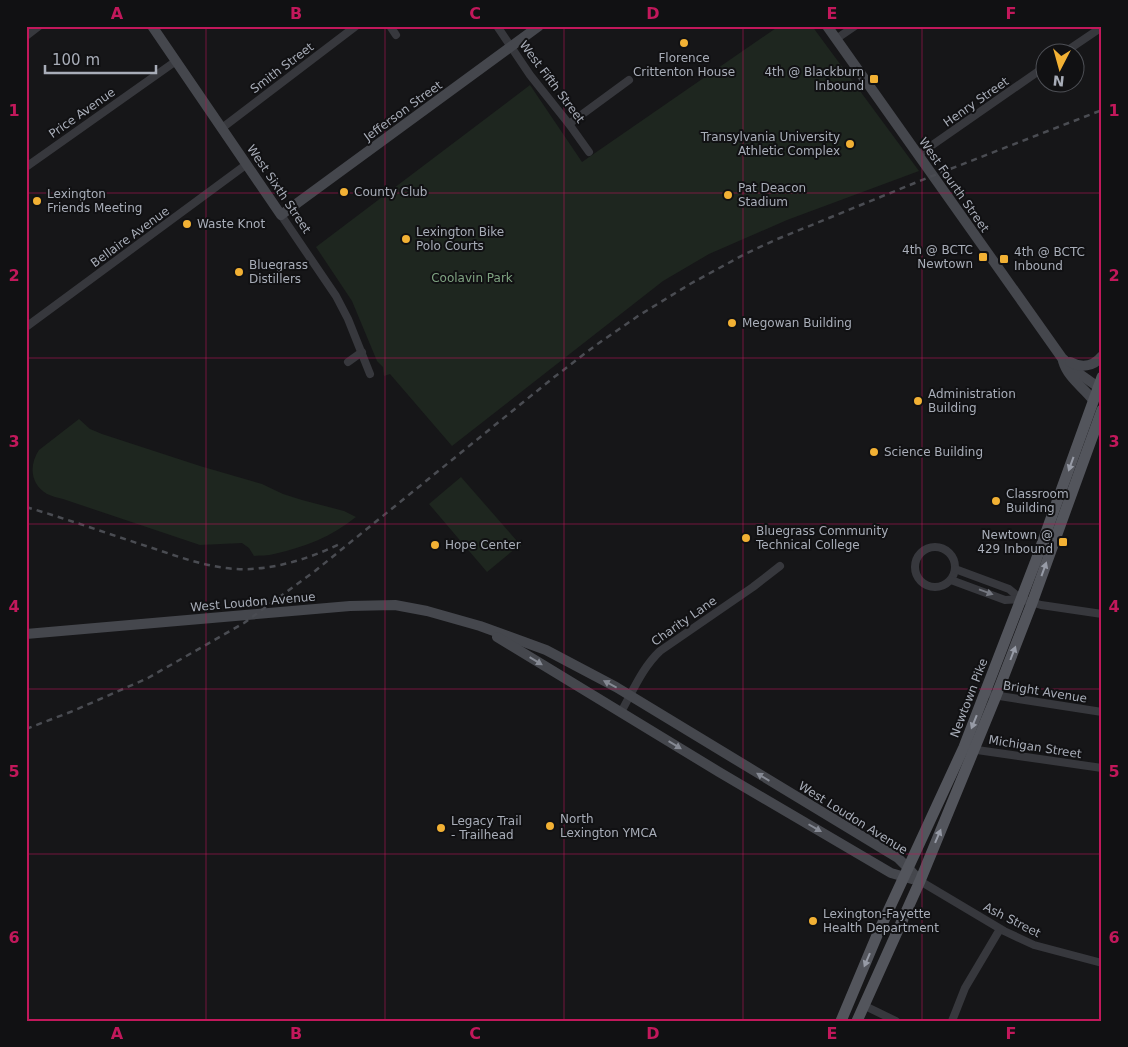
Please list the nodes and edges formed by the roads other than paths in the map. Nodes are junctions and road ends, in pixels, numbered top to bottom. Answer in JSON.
{"nodes":[{"id":1,"x":39,"y":26,"type":"edge"},
{"id":2,"x":152,"y":26,"type":"edge"},
{"id":3,"x":356,"y":26,"type":"edge"},
{"id":4,"x":390,"y":26,"type":"edge"},
{"id":5,"x":497,"y":26,"type":"edge"},
{"id":6,"x":539,"y":26,"type":"edge"},
{"id":7,"x":827,"y":26,"type":"edge"},
{"id":8,"x":855,"y":26,"type":"edge"},
{"id":9,"x":1102,"y":27,"type":"edge"},
{"id":10,"x":396,"y":35,"type":"dead end"},
{"id":11,"x":26,"y":36,"type":"edge"},
{"id":12,"x":836,"y":40,"type":"junction"},
{"id":13,"x":1080,"y":42,"type":"edge"},
{"id":14,"x":511,"y":47,"type":"junction"},
{"id":15,"x":176,"y":61,"type":"junction"},
{"id":16,"x":1036,"y":73,"type":"edge"},
{"id":17,"x":629,"y":80,"type":"dead end"},
{"id":18,"x":569,"y":124,"type":"junction"},
{"id":19,"x":222,"y":128,"type":"junction"},
{"id":20,"x":589,"y":152,"type":"dead end"},
{"id":21,"x":918,"y":155,"type":"junction"},
{"id":22,"x":247,"y":164,"type":"junction"},
{"id":23,"x":26,"y":167,"type":"edge"},
{"id":24,"x":282,"y":215,"type":"junction"},
{"id":25,"x":27,"y":324,"type":"edge"},
{"id":26,"x":362,"y":352,"type":"junction"},
{"id":27,"x":1102,"y":356,"type":"edge"},
{"id":28,"x":1062,"y":358,"type":"junction"},
{"id":29,"x":348,"y":362,"type":"dead end"},
{"id":30,"x":370,"y":374,"type":"dead end"},
{"id":31,"x":1100,"y":384,"type":"edge"},
{"id":32,"x":1093,"y":400,"type":"junction"},
{"id":33,"x":1102,"y":410,"type":"edge"},
{"id":34,"x":780,"y":566,"type":"dead end"},
{"id":35,"x":955,"y":569,"type":"junction"},
{"id":36,"x":951,"y":580,"type":"junction"},
{"id":37,"x":1027,"y":601,"type":"junction"},
{"id":38,"x":1102,"y":614,"type":"edge"},
{"id":39,"x":480,"y":626,"type":"junction"},
{"id":40,"x":26,"y":634,"type":"edge"},
{"id":41,"x":991,"y":695,"type":"junction"},
{"id":42,"x":630,"y":696,"type":"junction"},
{"id":43,"x":621,"y":712,"type":"junction"},
{"id":44,"x":1102,"y":712,"type":"edge"},
{"id":45,"x":969,"y":748,"type":"junction"},
{"id":46,"x":1102,"y":768,"type":"edge"},
{"id":47,"x":906,"y":873,"type":"junction"},
{"id":48,"x":920,"y":881,"type":"junction"},
{"id":49,"x":1000,"y":929,"type":"junction"},
{"id":50,"x":1102,"y":963,"type":"edge"},
{"id":51,"x":863,"y":1006,"type":"junction"},
{"id":52,"x":841,"y":1021,"type":"edge"},
{"id":53,"x":857,"y":1021,"type":"edge"},
{"id":54,"x":896,"y":1021,"type":"edge"},
{"id":55,"x":952,"y":1021,"type":"edge"}],
"edges":[{"from":1,"to":11,"type":"street"},
{"from":2,"to":15,"type":"main road","name":"West Sixth Street"},
{"from":3,"to":19,"type":"street","name":"Smith Street"},
{"from":4,"to":10,"type":"street"},
{"from":5,"to":14,"type":"street","name":"West Fifth Street"},
{"from":6,"to":14,"type":"main road","name":"Jefferson Street"},
{"from":7,"to":12,"type":"main road","name":"West Fourth Street"},
{"from":8,"to":12,"type":"street"},
{"from":9,"to":13,"type":"street"},
{"from":12,"to":21,"type":"main road","name":"West Fourth Street"},
{"from":14,"to":18,"type":"street","name":"West Fifth Street"},
{"from":14,"to":24,"type":"main road","name":"Jefferson Street"},
{"from":15,"to":19,"type":"main road","name":"West Sixth Street"},
{"from":15,"to":23,"type":"street","name":"Price Avenue"},
{"from":16,"to":21,"type":"street","name":"Henry Street"},
{"from":17,"to":18,"type":"street"},
{"from":18,"to":20,"type":"street","name":"West Fifth Street"},
{"from":19,"to":22,"type":"main road","name":"West Sixth Street"},
{"from":21,"to":28,"type":"main road","name":"West Fourth Street"},
{"from":22,"to":24,"type":"main road","name":"West Sixth Street"},
{"from":22,"to":25,"type":"street","name":"Bellaire Avenue"},
{"from":24,"to":26,"type":"street","name":"West Sixth Street"},
{"from":26,"to":29,"type":"street"},
{"from":26,"to":30,"type":"street","name":"West Sixth Street"},
{"from":27,"to":28,"type":"main road"},
{"from":28,"to":31,"type":"main road","name":"West Fourth Street"},
{"from":28,"to":32,"type":"main road","name":"West Fourth Street"},
{"from":31,"to":32,"type":"main road","name":"Newtown Pike"},
{"from":32,"to":37,"type":"main road","name":"Newtown Pike","one_way":true},
{"from":37,"to":33,"type":"main road","name":"Newtown Pike","one_way":true},
{"from":34,"to":42,"type":"street","name":"Charity Lane"},
{"from":35,"to":36,"type":"street"},
{"from":35,"to":36,"type":"street"},
{"from":35,"to":37,"type":"street"},
{"from":36,"to":37,"type":"street","one_way":true},
{"from":37,"to":38,"type":"street"},
{"from":37,"to":41,"type":"main road","name":"Newtown Pike"},
{"from":39,"to":40,"type":"main road","name":"West Loudon Avenue"},
{"from":42,"to":39,"type":"main road","name":"West Loudon Avenue","one_way":true},
{"from":39,"to":43,"type":"main road","name":"West Loudon Avenue","one_way":true},
{"from":41,"to":44,"type":"street","name":"Bright Avenue"},
{"from":41,"to":45,"type":"main road","name":"Newtown Pike"},
{"from":42,"to":43,"type":"street","name":"Charity Lane"},
{"from":47,"to":42,"type":"main road","name":"West Loudon Avenue","one_way":true},
{"from":43,"to":47,"type":"main road","name":"West Loudon Avenue","one_way":true},
{"from":45,"to":46,"type":"street","name":"Michigan Street"},
{"from":45,"to":47,"type":"main road","name":"Newtown Pike"},
{"from":48,"to":45,"type":"main road","name":"Newtown Pike","one_way":true},
{"from":47,"to":48,"type":"main road","name":"West Loudon Avenue"},
{"from":47,"to":52,"type":"main road","name":"Newtown Pike","one_way":true},
{"from":48,"to":49,"type":"street","name":"Ash Street"},
{"from":48,"to":51,"type":"main road","name":"Newtown Pike"},
{"from":49,"to":50,"type":"street","name":"Ash Street"},
{"from":49,"to":55,"type":"street"},
{"from":51,"to":53,"type":"main road","name":"Newtown Pike"},
{"from":51,"to":54,"type":"street"}]}
